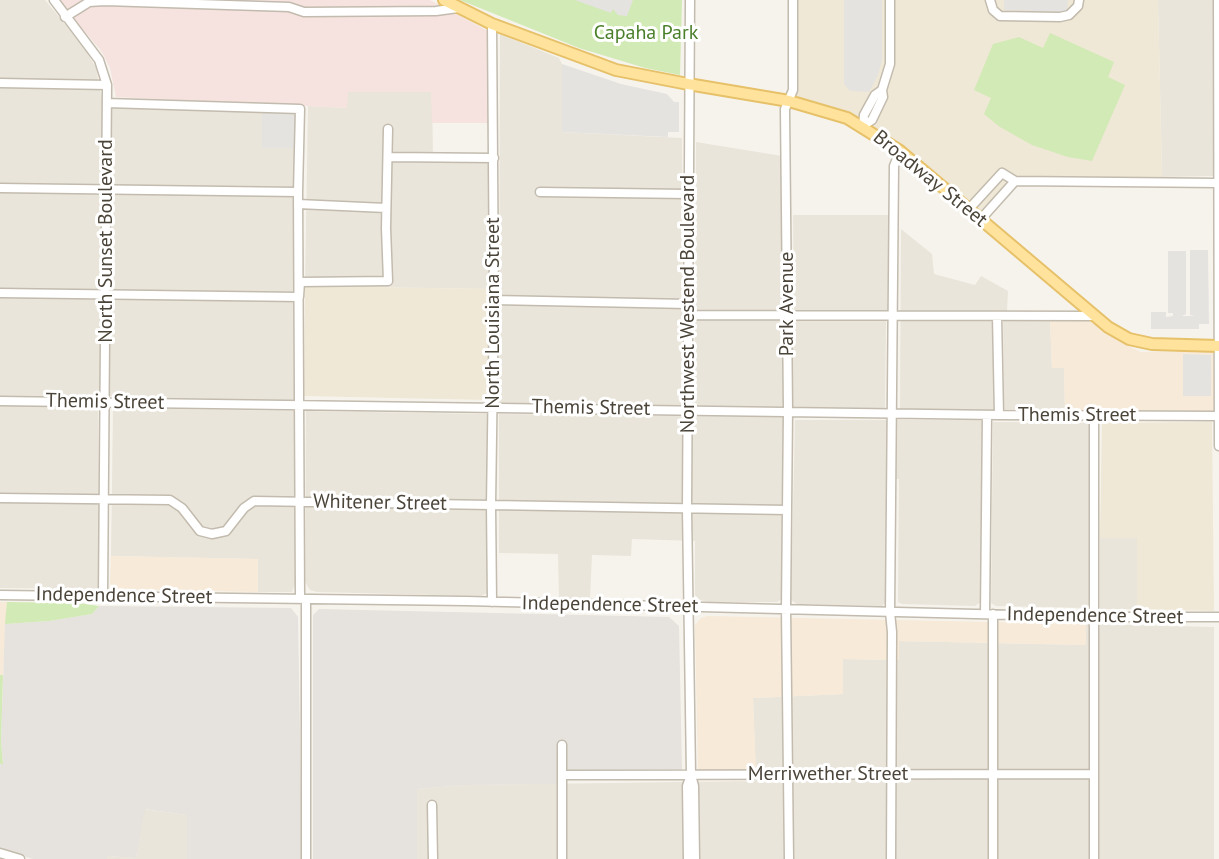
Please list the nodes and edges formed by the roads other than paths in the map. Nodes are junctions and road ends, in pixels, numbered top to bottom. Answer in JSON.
{"nodes":[{"id":1,"x":54,"y":0,"type":"edge"},
{"id":2,"x":444,"y":0,"type":"edge"},
{"id":3,"x":690,"y":0,"type":"edge"},
{"id":4,"x":793,"y":0,"type":"edge"},
{"id":5,"x":890,"y":0,"type":"edge"},
{"id":6,"x":990,"y":0,"type":"edge"},
{"id":7,"x":1079,"y":0,"type":"edge"},
{"id":8,"x":1218,"y":0,"type":"edge"},
{"id":9,"x":458,"y":8,"type":"junction"},
{"id":10,"x":65,"y":17,"type":"junction"},
{"id":11,"x":492,"y":24,"type":"junction"},
{"id":12,"x":1218,"y":40,"type":"edge"},
{"id":13,"x":0,"y":84,"type":"edge"},
{"id":14,"x":688,"y":84,"type":"junction"},
{"id":15,"x":106,"y":85,"type":"junction"},
{"id":16,"x":789,"y":101,"type":"junction"},
{"id":17,"x":107,"y":103,"type":"junction"},
{"id":18,"x":863,"y":126,"type":"junction"},
{"id":19,"x":387,"y":129,"type":"dead end"},
{"id":20,"x":900,"y":151,"type":"junction"},
{"id":21,"x":388,"y":157,"type":"junction"},
{"id":22,"x":494,"y":158,"type":"junction"},
{"id":23,"x":1015,"y":181,"type":"junction"},
{"id":24,"x":1218,"y":183,"type":"edge"},
{"id":25,"x":0,"y":189,"type":"edge"},
{"id":26,"x":106,"y":191,"type":"junction"},
{"id":27,"x":298,"y":192,"type":"junction"},
{"id":28,"x":540,"y":192,"type":"dead end"},
{"id":29,"x":1219,"y":193,"type":"edge"},
{"id":30,"x":688,"y":194,"type":"junction"},
{"id":31,"x":298,"y":204,"type":"junction"},
{"id":32,"x":386,"y":208,"type":"junction"},
{"id":33,"x":969,"y":209,"type":"junction"},
{"id":34,"x":981,"y":219,"type":"junction"},
{"id":35,"x":0,"y":293,"type":"edge"},
{"id":36,"x":106,"y":294,"type":"junction"},
{"id":37,"x":299,"y":297,"type":"junction"},
{"id":38,"x":494,"y":300,"type":"junction"},
{"id":39,"x":688,"y":304,"type":"junction"},
{"id":40,"x":687,"y":315,"type":"junction"},
{"id":41,"x":787,"y":316,"type":"junction"},
{"id":42,"x":894,"y":316,"type":"junction"},
{"id":43,"x":997,"y":316,"type":"junction"},
{"id":44,"x":1093,"y":316,"type":"junction"},
{"id":45,"x":1218,"y":346,"type":"edge"},
{"id":46,"x":0,"y":401,"type":"edge"},
{"id":47,"x":103,"y":402,"type":"junction"},
{"id":48,"x":300,"y":405,"type":"junction"},
{"id":49,"x":492,"y":407,"type":"junction"},
{"id":50,"x":688,"y":409,"type":"junction"},
{"id":51,"x":788,"y":410,"type":"junction"},
{"id":52,"x":892,"y":413,"type":"junction"},
{"id":53,"x":987,"y":415,"type":"junction"},
{"id":54,"x":999,"y":415,"type":"junction"},
{"id":55,"x":1094,"y":416,"type":"junction"},
{"id":56,"x":1218,"y":416,"type":"edge"},
{"id":57,"x":1219,"y":446,"type":"edge"},
{"id":58,"x":0,"y":498,"type":"edge"},
{"id":59,"x":104,"y":499,"type":"junction"},
{"id":60,"x":299,"y":501,"type":"junction"},
{"id":61,"x":491,"y":505,"type":"junction"},
{"id":62,"x":687,"y":509,"type":"junction"},
{"id":63,"x":787,"y":510,"type":"junction"},
{"id":64,"x":0,"y":595,"type":"edge"},
{"id":65,"x":103,"y":596,"type":"junction"},
{"id":66,"x":303,"y":599,"type":"junction"},
{"id":67,"x":492,"y":602,"type":"junction"},
{"id":68,"x":688,"y":607,"type":"junction"},
{"id":69,"x":786,"y":609,"type":"junction"},
{"id":70,"x":890,"y":612,"type":"junction"},
{"id":71,"x":989,"y":614,"type":"junction"},
{"id":72,"x":1093,"y":617,"type":"junction"},
{"id":73,"x":1219,"y":617,"type":"edge"},
{"id":74,"x":562,"y":745,"type":"dead end"},
{"id":75,"x":890,"y":774,"type":"junction"},
{"id":76,"x":993,"y":774,"type":"junction"},
{"id":77,"x":1094,"y":774,"type":"junction"},
{"id":78,"x":562,"y":775,"type":"junction"},
{"id":79,"x":691,"y":775,"type":"junction"},
{"id":80,"x":789,"y":775,"type":"junction"},
{"id":81,"x":432,"y":805,"type":"dead end"},
{"id":82,"x":0,"y":853,"type":"edge"},
{"id":83,"x":20,"y":859,"type":"edge"},
{"id":84,"x":306,"y":859,"type":"edge"},
{"id":85,"x":433,"y":859,"type":"edge"},
{"id":86,"x":562,"y":859,"type":"edge"},
{"id":87,"x":688,"y":859,"type":"edge"},
{"id":88,"x":695,"y":859,"type":"edge"},
{"id":89,"x":789,"y":859,"type":"edge"},
{"id":90,"x":891,"y":859,"type":"edge"},
{"id":91,"x":993,"y":859,"type":"edge"},
{"id":92,"x":1094,"y":859,"type":"edge"}],
"edges":[{"from":1,"to":10,"type":"street","name":"North Sunset Boulevard"},
{"from":2,"to":9,"type":"main road","name":"Broadway Street"},
{"from":3,"to":14,"type":"street","name":"Northwest Westend Boulevard"},
{"from":4,"to":16,"type":"street","name":"Park Avenue"},
{"from":5,"to":18,"type":"street"},
{"from":6,"to":7,"type":"street"},
{"from":8,"to":12,"type":"street"},
{"from":9,"to":10,"type":"street"},
{"from":9,"to":11,"type":"main road","name":"Broadway Street"},
{"from":10,"to":15,"type":"street","name":"North Sunset Boulevard"},
{"from":11,"to":14,"type":"main road","name":"Broadway Street"},
{"from":11,"to":22,"type":"street","name":"North Louisiana Street"},
{"from":12,"to":24,"type":"street"},
{"from":13,"to":15,"type":"street"},
{"from":14,"to":16,"type":"main road","name":"Broadway Street"},
{"from":14,"to":30,"type":"street","name":"Northwest Westend Boulevard"},
{"from":15,"to":17,"type":"street","name":"North Sunset Boulevard"},
{"from":16,"to":18,"type":"main road","name":"Broadway Street"},
{"from":16,"to":41,"type":"street","name":"Park Avenue"},
{"from":17,"to":26,"type":"street","name":"North Sunset Boulevard"},
{"from":17,"to":27,"type":"street"},
{"from":18,"to":20,"type":"main road","name":"Broadway Street"},
{"from":19,"to":21,"type":"street"},
{"from":20,"to":33,"type":"main road","name":"Broadway Street"},
{"from":20,"to":42,"type":"street"},
{"from":21,"to":22,"type":"street"},
{"from":21,"to":32,"type":"street"},
{"from":22,"to":38,"type":"street","name":"North Louisiana Street"},
{"from":23,"to":24,"type":"street"},
{"from":23,"to":33,"type":"street"},
{"from":23,"to":34,"type":"street"},
{"from":24,"to":29,"type":"street"},
{"from":25,"to":26,"type":"street"},
{"from":26,"to":27,"type":"street"},
{"from":26,"to":36,"type":"street","name":"North Sunset Boulevard"},
{"from":27,"to":31,"type":"street"},
{"from":28,"to":30,"type":"street"},
{"from":29,"to":45,"type":"street"},
{"from":30,"to":39,"type":"street","name":"Northwest Westend Boulevard"},
{"from":31,"to":32,"type":"street"},
{"from":31,"to":37,"type":"street"},
{"from":32,"to":37,"type":"street"},
{"from":33,"to":34,"type":"main road","name":"Broadway Street"},
{"from":34,"to":44,"type":"main road","name":"Broadway Street"},
{"from":35,"to":36,"type":"street"},
{"from":36,"to":37,"type":"street"},
{"from":36,"to":47,"type":"street","name":"North Sunset Boulevard"},
{"from":37,"to":48,"type":"street"},
{"from":38,"to":39,"type":"street"},
{"from":38,"to":49,"type":"street","name":"North Louisiana Street"},
{"from":39,"to":40,"type":"street","name":"Northwest Westend Boulevard"},
{"from":40,"to":41,"type":"street"},
{"from":40,"to":50,"type":"street","name":"Northwest Westend Boulevard"},
{"from":41,"to":42,"type":"street"},
{"from":41,"to":51,"type":"street","name":"Park Avenue"},
{"from":42,"to":43,"type":"street"},
{"from":42,"to":52,"type":"street"},
{"from":43,"to":44,"type":"street"},
{"from":43,"to":54,"type":"street"},
{"from":44,"to":45,"type":"main road","name":"Broadway Street"},
{"from":45,"to":56,"type":"street"},
{"from":46,"to":47,"type":"street","name":"Themis Street"},
{"from":47,"to":48,"type":"street","name":"Themis Street"},
{"from":47,"to":59,"type":"street","name":"North Sunset Boulevard"},
{"from":48,"to":49,"type":"street","name":"Themis Street"},
{"from":48,"to":60,"type":"street"},
{"from":49,"to":50,"type":"street","name":"Themis Street"},
{"from":49,"to":61,"type":"street","name":"North Louisiana Street"},
{"from":50,"to":51,"type":"street","name":"Themis Street"},
{"from":50,"to":62,"type":"street","name":"Northwest Westend Boulevard"},
{"from":51,"to":52,"type":"street","name":"Themis Street"},
{"from":51,"to":63,"type":"street","name":"Park Avenue"},
{"from":52,"to":53,"type":"street","name":"Themis Street"},
{"from":52,"to":70,"type":"street"},
{"from":53,"to":54,"type":"street","name":"Themis Street"},
{"from":53,"to":71,"type":"street"},
{"from":54,"to":55,"type":"street","name":"Themis Street"},
{"from":55,"to":56,"type":"street","name":"Themis Street"},
{"from":55,"to":72,"type":"street"},
{"from":56,"to":57,"type":"street"},
{"from":58,"to":59,"type":"street","name":"Whitener Street"},
{"from":59,"to":60,"type":"street","name":"Whitener Street"},
{"from":59,"to":65,"type":"street","name":"North Sunset Boulevard"},
{"from":60,"to":61,"type":"street","name":"Whitener Street"},
{"from":60,"to":66,"type":"street"},
{"from":61,"to":62,"type":"street","name":"Whitener Street"},
{"from":61,"to":67,"type":"street","name":"North Louisiana Street"},
{"from":62,"to":63,"type":"street","name":"Whitener Street"},
{"from":62,"to":68,"type":"street","name":"Northwest Westend Boulevard"},
{"from":63,"to":69,"type":"street","name":"Park Avenue"},
{"from":64,"to":65,"type":"street","name":"Independence Street"},
{"from":65,"to":66,"type":"street","name":"Independence Street"},
{"from":66,"to":67,"type":"street","name":"Independence Street"},
{"from":66,"to":84,"type":"street"},
{"from":67,"to":68,"type":"street","name":"Independence Street"},
{"from":68,"to":69,"type":"street","name":"Independence Street"},
{"from":68,"to":79,"type":"street","name":"Northwest Westend Boulevard"},
{"from":69,"to":70,"type":"street","name":"Independence Street"},
{"from":69,"to":80,"type":"street","name":"Park Avenue"},
{"from":70,"to":71,"type":"street","name":"Independence Street"},
{"from":70,"to":75,"type":"street"},
{"from":71,"to":72,"type":"street","name":"Independence Street"},
{"from":71,"to":76,"type":"street"},
{"from":72,"to":73,"type":"street","name":"Independence Street"},
{"from":72,"to":77,"type":"street"},
{"from":74,"to":78,"type":"street"},
{"from":75,"to":76,"type":"street","name":"Merriwether Street"},
{"from":75,"to":80,"type":"street","name":"Merriwether Street"},
{"from":75,"to":90,"type":"street"},
{"from":76,"to":77,"type":"street","name":"Merriwether Street"},
{"from":76,"to":91,"type":"street"},
{"from":77,"to":92,"type":"street"},
{"from":78,"to":79,"type":"street","name":"Merriwether Street"},
{"from":78,"to":86,"type":"street"},
{"from":79,"to":80,"type":"street","name":"Merriwether Street"},
{"from":79,"to":87,"type":"street"},
{"from":79,"to":88,"type":"street"},
{"from":80,"to":89,"type":"street","name":"Park Avenue"},
{"from":81,"to":85,"type":"street"},
{"from":82,"to":83,"type":"street"}]}
